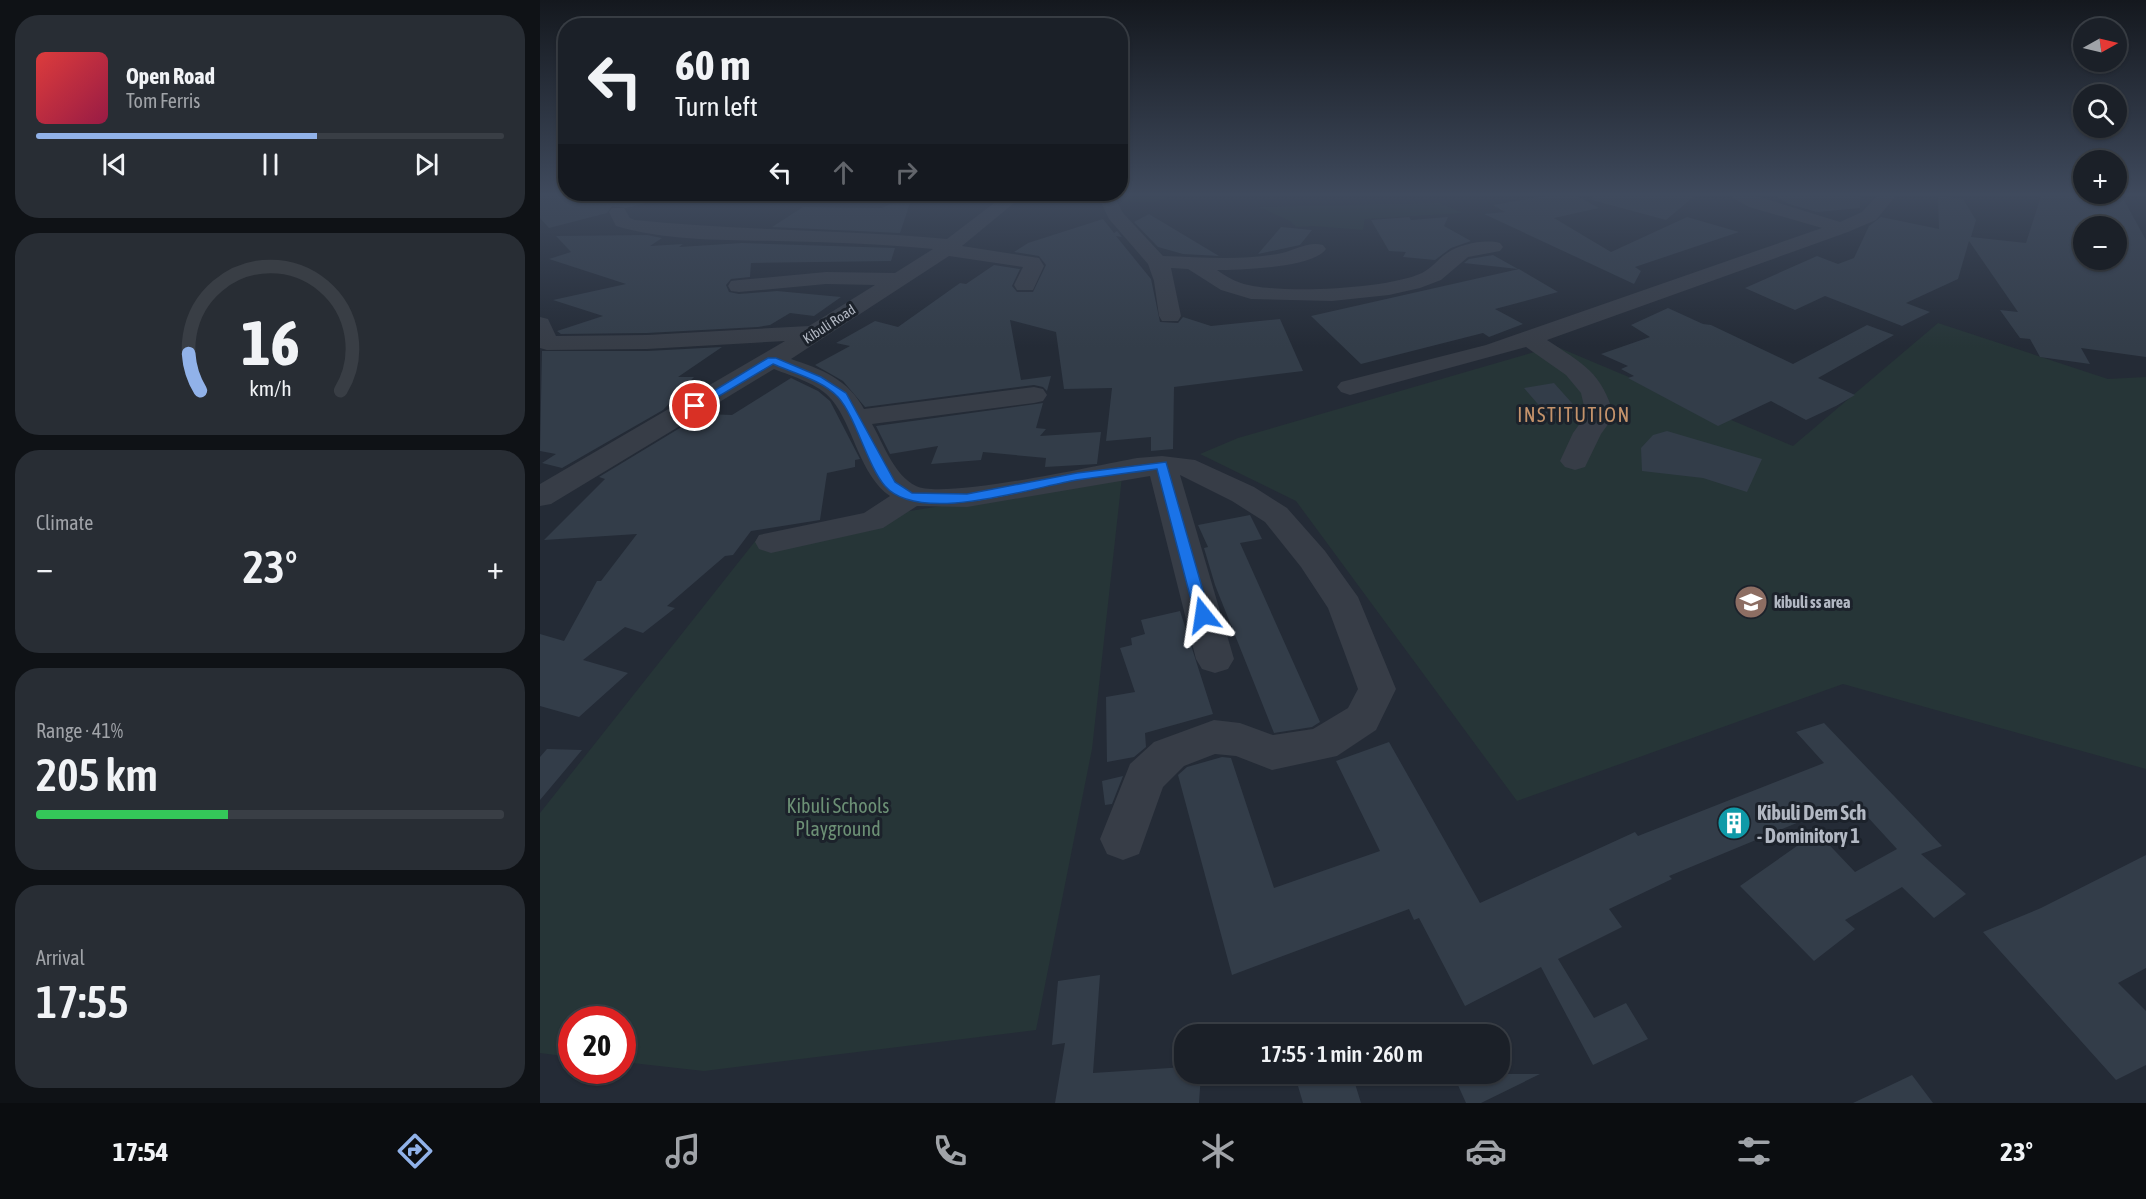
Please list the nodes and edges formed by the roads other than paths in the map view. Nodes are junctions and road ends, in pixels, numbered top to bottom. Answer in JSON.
{"nodes":[{"id":1,"x":923,"y":244,"type":"edge"},
{"id":2,"x":953,"y":244,"type":"edge"},
{"id":3,"x":1140,"y":244,"type":"edge"},
{"id":4,"x":1795,"y":244,"type":"edge"},
{"id":5,"x":1493,"y":247,"type":"dead end"},
{"id":6,"x":949,"y":248,"type":"junction"},
{"id":7,"x":1316,"y":249,"type":"dead end"},
{"id":8,"x":1158,"y":262,"type":"junction"},
{"id":9,"x":1191,"y":262,"type":"junction"},
{"id":10,"x":899,"y":279,"type":"junction"},
{"id":11,"x":1025,"y":285,"type":"dead end"},
{"id":12,"x":739,"y":286,"type":"dead end"},
{"id":13,"x":1170,"y":316,"type":"dead end"},
{"id":14,"x":815,"y":333,"type":"junction"},
{"id":15,"x":542,"y":338,"type":"edge"},
{"id":16,"x":1529,"y":339,"type":"junction"},
{"id":17,"x":772,"y":360,"type":"junction"},
{"id":18,"x":1350,"y":387,"type":"dead end"},
{"id":19,"x":1034,"y":395,"type":"dead end"},
{"id":20,"x":855,"y":418,"type":"junction"},
{"id":21,"x":1575,"y":461,"type":"dead end"},
{"id":22,"x":1162,"y":465,"type":"junction"},
{"id":23,"x":909,"y":496,"type":"junction"},
{"id":24,"x":540,"y":497,"type":"edge"},
{"id":25,"x":771,"y":542,"type":"dead end"},
{"id":26,"x":1215,"y":659,"type":"dead end"},
{"id":27,"x":1123,"y":839,"type":"dead end"}],
"edges":[{"from":1,"to":6,"type":"street"},
{"from":2,"to":6,"type":"street","name":"Kibuli Road"},
{"from":3,"to":8,"type":"street"},
{"from":4,"to":16,"type":"street"},
{"from":5,"to":9,"type":"street"},
{"from":6,"to":10,"type":"street","name":"Kibuli Road"},
{"from":6,"to":11,"type":"street"},
{"from":7,"to":9,"type":"street"},
{"from":8,"to":9,"type":"street"},
{"from":8,"to":13,"type":"street"},
{"from":10,"to":12,"type":"street"},
{"from":10,"to":14,"type":"street","name":"Kibuli Road"},
{"from":14,"to":15,"type":"street"},
{"from":14,"to":17,"type":"street","name":"Kibuli Road"},
{"from":16,"to":18,"type":"street"},
{"from":16,"to":21,"type":"street"},
{"from":17,"to":20,"type":"street"},
{"from":17,"to":24,"type":"street","name":"Kibuli Road"},
{"from":19,"to":20,"type":"street"},
{"from":20,"to":23,"type":"street"},
{"from":22,"to":23,"type":"street"},
{"from":22,"to":26,"type":"street"},
{"from":22,"to":27,"type":"street"},
{"from":23,"to":25,"type":"street"}]}
